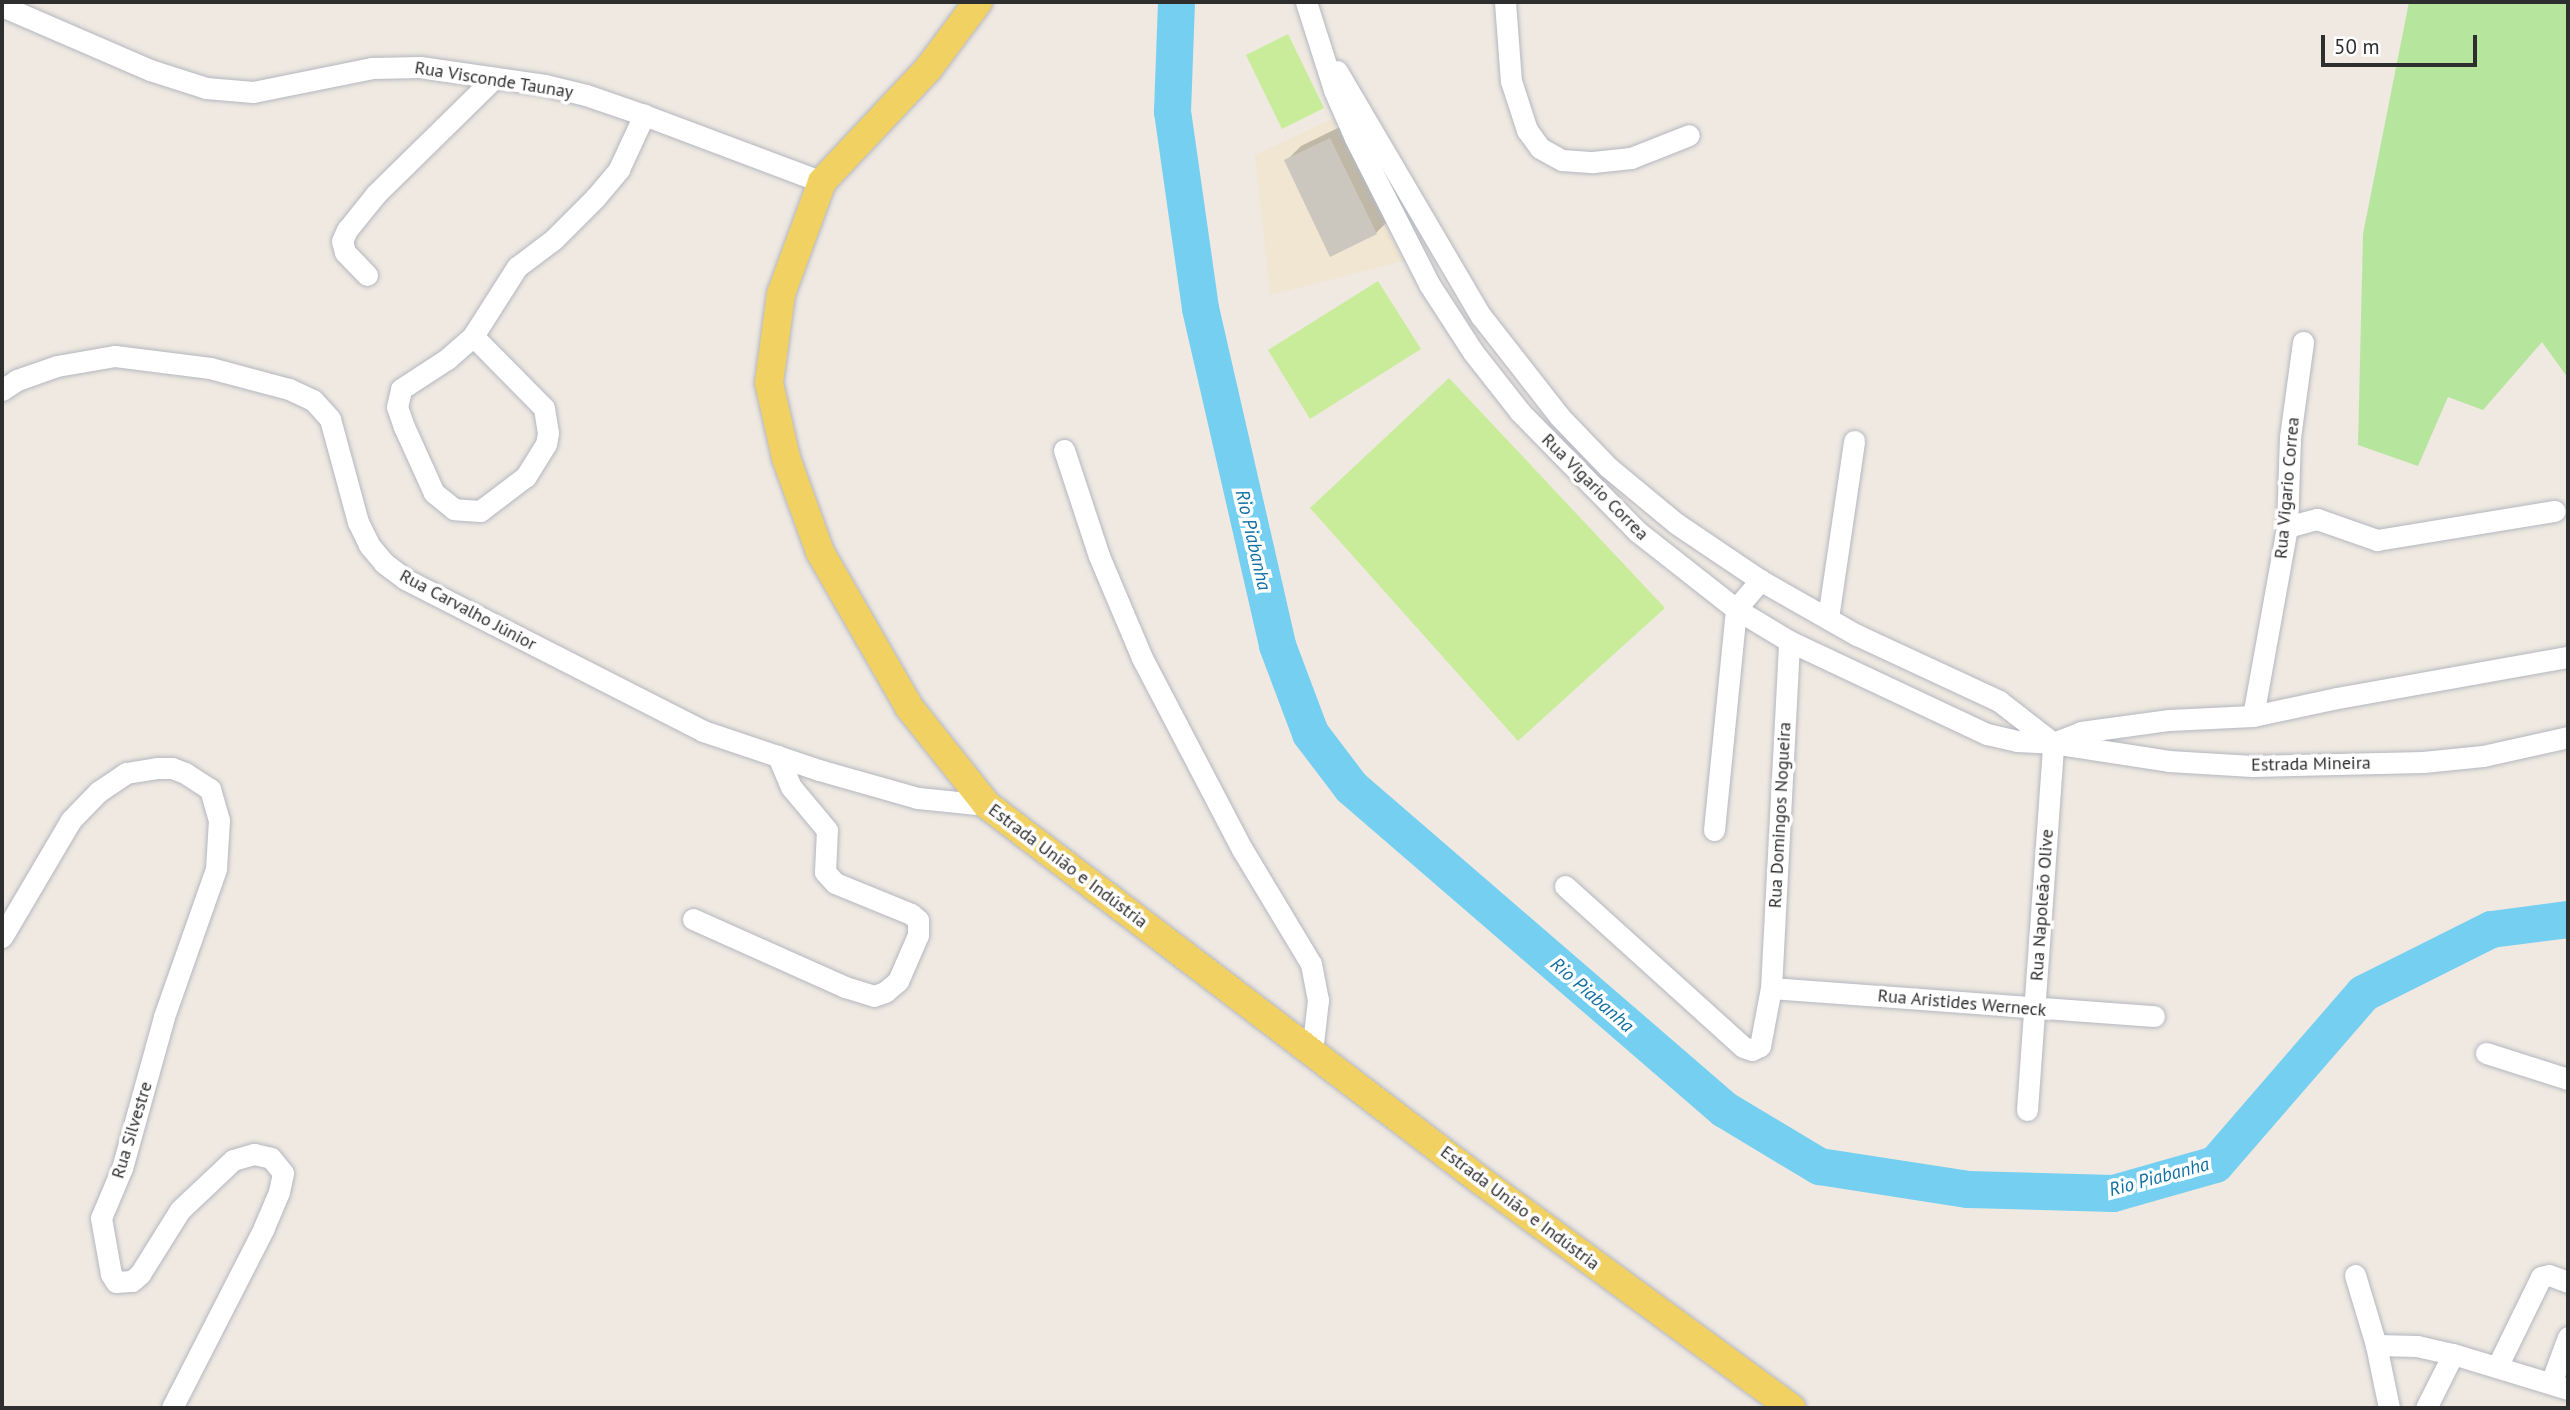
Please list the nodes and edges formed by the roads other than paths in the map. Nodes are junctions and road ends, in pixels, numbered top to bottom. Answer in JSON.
{"nodes":[{"id":1,"x":978,"y":2,"type":"edge"},
{"id":2,"x":1306,"y":2,"type":"edge"},
{"id":3,"x":1505,"y":2,"type":"edge"},
{"id":4,"x":2,"y":6,"type":"edge"},
{"id":5,"x":1315,"y":38,"type":"junction"},
{"id":6,"x":494,"y":78,"type":"junction"},
{"id":7,"x":644,"y":115,"type":"junction"},
{"id":8,"x":1689,"y":135,"type":"dead end"},
{"id":9,"x":822,"y":182,"type":"junction"},
{"id":10,"x":367,"y":275,"type":"dead end"},
{"id":11,"x":1481,"y":316,"type":"junction"},
{"id":12,"x":1455,"y":325,"type":"junction"},
{"id":13,"x":473,"y":336,"type":"junction"},
{"id":14,"x":2303,"y":342,"type":"dead end"},
{"id":15,"x":2,"y":390,"type":"edge"},
{"id":16,"x":1854,"y":441,"type":"dead end"},
{"id":17,"x":1064,"y":450,"type":"dead end"},
{"id":18,"x":2555,"y":511,"type":"dead end"},
{"id":19,"x":2287,"y":527,"type":"junction"},
{"id":20,"x":1760,"y":580,"type":"junction"},
{"id":21,"x":1736,"y":609,"type":"junction"},
{"id":22,"x":1828,"y":618,"type":"junction"},
{"id":23,"x":1789,"y":641,"type":"junction"},
{"id":24,"x":2568,"y":657,"type":"edge"},
{"id":25,"x":2253,"y":716,"type":"junction"},
{"id":26,"x":2568,"y":737,"type":"edge"},
{"id":27,"x":2053,"y":743,"type":"junction"},
{"id":28,"x":778,"y":756,"type":"junction"},
{"id":29,"x":987,"y":805,"type":"junction"},
{"id":30,"x":1714,"y":830,"type":"dead end"},
{"id":31,"x":1565,"y":886,"type":"dead end"},
{"id":32,"x":693,"y":919,"type":"dead end"},
{"id":33,"x":2,"y":936,"type":"edge"},
{"id":34,"x":1771,"y":988,"type":"junction"},
{"id":35,"x":2035,"y":1009,"type":"junction"},
{"id":36,"x":2154,"y":1016,"type":"dead end"},
{"id":37,"x":1311,"y":1052,"type":"junction"},
{"id":38,"x":2486,"y":1053,"type":"dead end"},
{"id":39,"x":2568,"y":1079,"type":"edge"},
{"id":40,"x":2027,"y":1110,"type":"dead end"},
{"id":41,"x":2355,"y":1275,"type":"dead end"},
{"id":42,"x":2568,"y":1282,"type":"edge"},
{"id":43,"x":2568,"y":1337,"type":"edge"},
{"id":44,"x":2376,"y":1346,"type":"junction"},
{"id":45,"x":2453,"y":1354,"type":"junction"},
{"id":46,"x":2497,"y":1367,"type":"junction"},
{"id":47,"x":2560,"y":1386,"type":"edge"},
{"id":48,"x":172,"y":1408,"type":"edge"},
{"id":49,"x":1791,"y":1408,"type":"edge"},
{"id":50,"x":2389,"y":1408,"type":"edge"},
{"id":51,"x":2426,"y":1408,"type":"edge"}],
"edges":[{"from":1,"to":9,"type":"main road","name":"Estrada União e Indústria"},
{"from":2,"to":5,"type":"street","name":"Rua Vigario Correa"},
{"from":3,"to":8,"type":"street"},
{"from":4,"to":6,"type":"street","name":"Rua Visconde Taunay"},
{"from":5,"to":11,"type":"street","name":"Rua Vigario Correa"},
{"from":5,"to":12,"type":"street","name":"Rua Vigario Correa"},
{"from":6,"to":7,"type":"street","name":"Rua Visconde Taunay"},
{"from":6,"to":10,"type":"street"},
{"from":7,"to":9,"type":"street","name":"Rua Visconde Taunay"},
{"from":7,"to":13,"type":"street"},
{"from":9,"to":29,"type":"main road","name":"Estrada União e Indústria"},
{"from":11,"to":12,"type":"street"},
{"from":11,"to":20,"type":"street","name":"Rua Vigario Correa"},
{"from":12,"to":21,"type":"street","name":"Rua Vigario Correa"},
{"from":13,"to":13,"type":"street"},
{"from":14,"to":19,"type":"street","name":"Rua Vigario Correa"},
{"from":15,"to":28,"type":"street","name":"Rua Carvalho Júnior"},
{"from":16,"to":22,"type":"street"},
{"from":17,"to":37,"type":"street"},
{"from":18,"to":19,"type":"street"},
{"from":19,"to":25,"type":"street","name":"Rua Vigario Correa"},
{"from":20,"to":21,"type":"street"},
{"from":20,"to":22,"type":"street","name":"Rua Vigario Correa"},
{"from":21,"to":23,"type":"street","name":"Rua Vigario Correa"},
{"from":21,"to":30,"type":"street"},
{"from":22,"to":27,"type":"street","name":"Rua Vigario Correa"},
{"from":23,"to":27,"type":"street","name":"Rua Vigario Correa"},
{"from":23,"to":34,"type":"street","name":"Rua Domingos Nogueira"},
{"from":24,"to":25,"type":"street","name":"Rua Vigario Correa"},
{"from":25,"to":27,"type":"street","name":"Rua Vigario Correa"},
{"from":26,"to":27,"type":"street","name":"Estrada Mineira"},
{"from":27,"to":35,"type":"street","name":"Rua Napoleão Olive"},
{"from":28,"to":29,"type":"street","name":"Rua Carvalho Júnior"},
{"from":28,"to":32,"type":"street"},
{"from":29,"to":37,"type":"main road","name":"Estrada União e Indústria"},
{"from":31,"to":34,"type":"street","name":"Rua Domingos Nogueira"},
{"from":33,"to":48,"type":"street","name":"Rua Silvestre"},
{"from":34,"to":35,"type":"street","name":"Rua Aristides Werneck"},
{"from":35,"to":36,"type":"street","name":"Rua Aristides Werneck"},
{"from":35,"to":40,"type":"street","name":"Rua Napoleão Olive"},
{"from":37,"to":49,"type":"main road","name":"Estrada União e Indústria"},
{"from":38,"to":39,"type":"street"},
{"from":41,"to":44,"type":"street"},
{"from":42,"to":46,"type":"street"},
{"from":43,"to":47,"type":"street"},
{"from":44,"to":45,"type":"street"},
{"from":44,"to":50,"type":"street"},
{"from":45,"to":46,"type":"street"},
{"from":45,"to":51,"type":"street"},
{"from":46,"to":47,"type":"street"}]}
